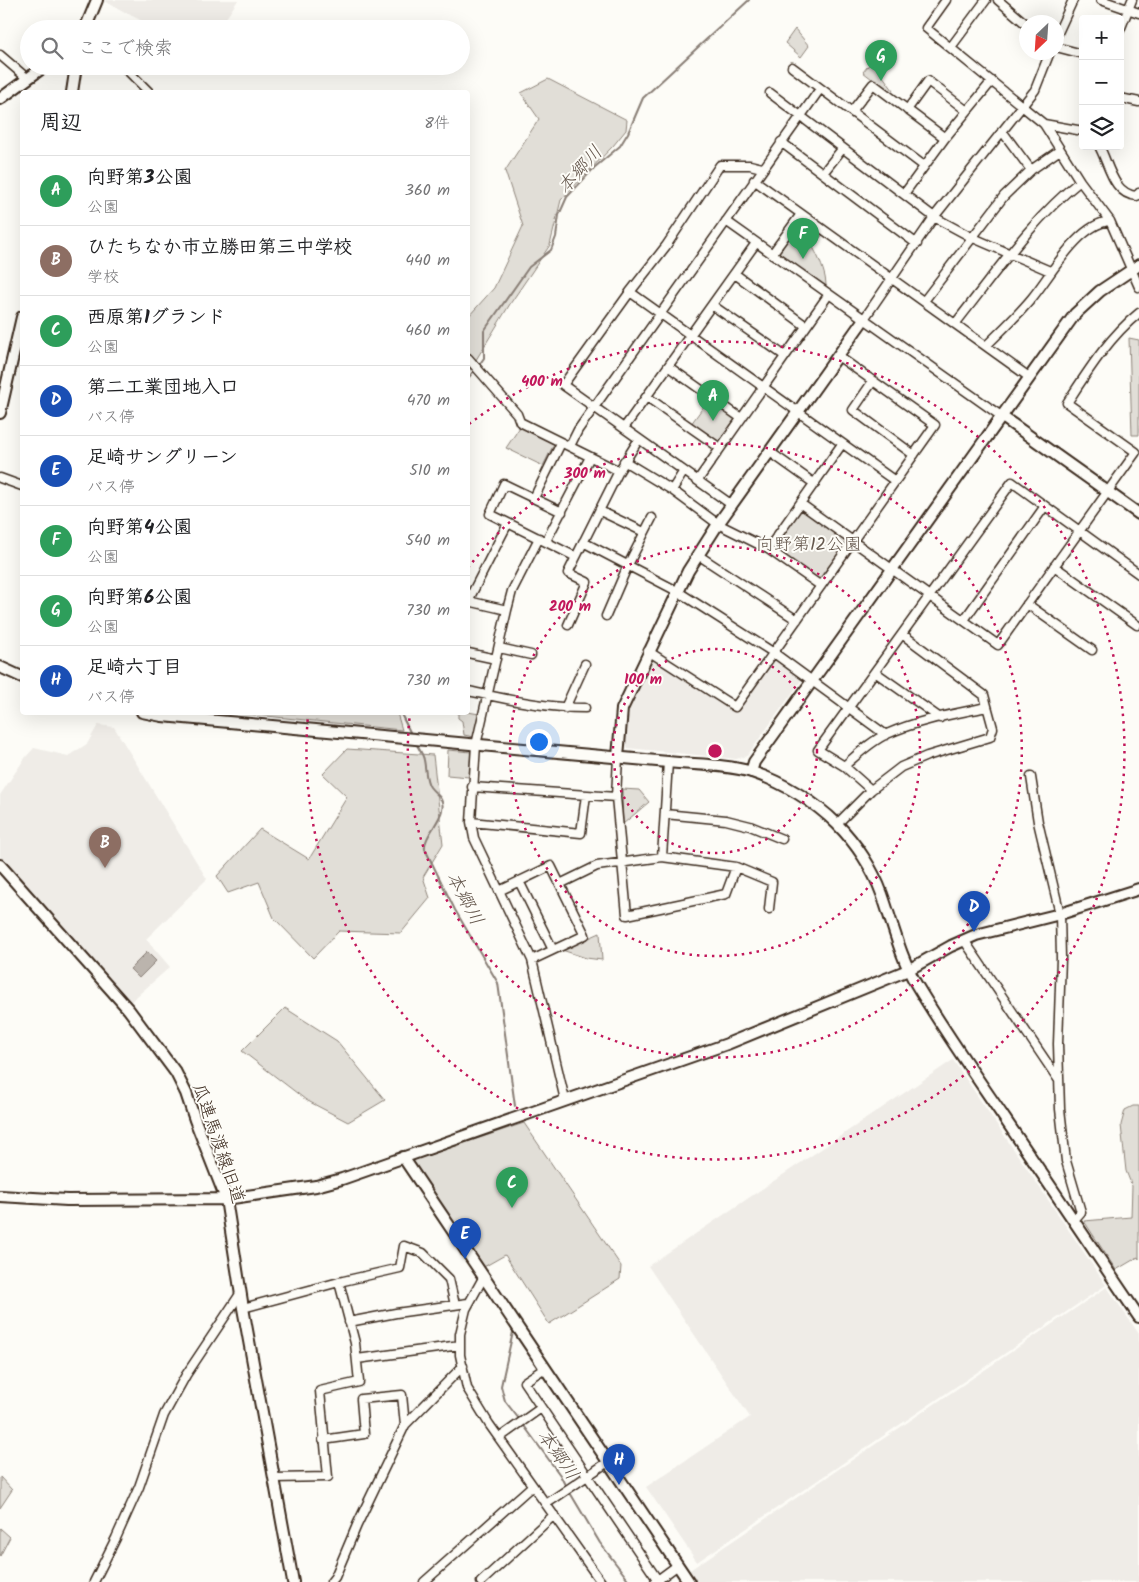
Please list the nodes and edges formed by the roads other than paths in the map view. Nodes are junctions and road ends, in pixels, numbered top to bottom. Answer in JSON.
{"nodes":[{"id":1,"x":97,"y":0,"type":"edge"},
{"id":2,"x":946,"y":0,"type":"edge"},
{"id":3,"x":986,"y":0,"type":"edge"},
{"id":4,"x":998,"y":0,"type":"edge"},
{"id":5,"x":1073,"y":0,"type":"edge"},
{"id":6,"x":1101,"y":0,"type":"edge"},
{"id":7,"x":1132,"y":0,"type":"edge"},
{"id":8,"x":1128,"y":10,"type":"junction"},
{"id":9,"x":1139,"y":13,"type":"edge"},
{"id":10,"x":1019,"y":18,"type":"edge"},
{"id":11,"x":89,"y":20,"type":"edge"},
{"id":12,"x":1064,"y":20,"type":"edge"},
{"id":13,"x":1124,"y":20,"type":"edge"},
{"id":14,"x":951,"y":47,"type":"junction"},
{"id":15,"x":1064,"y":48,"type":"edge"},
{"id":16,"x":1079,"y":53,"type":"edge"},
{"id":17,"x":0,"y":55,"type":"edge"},
{"id":18,"x":1047,"y":60,"type":"edge"},
{"id":19,"x":792,"y":67,"type":"dead end"},
{"id":20,"x":20,"y":72,"type":"edge"},
{"id":21,"x":23,"y":75,"type":"edge"},
{"id":22,"x":33,"y":75,"type":"edge"},
{"id":23,"x":75,"y":75,"type":"edge"},
{"id":24,"x":132,"y":75,"type":"edge"},
{"id":25,"x":28,"y":79,"type":"junction"},
{"id":26,"x":992,"y":81,"type":"junction"},
{"id":27,"x":820,"y":89,"type":"junction"},
{"id":28,"x":72,"y":90,"type":"edge"},
{"id":29,"x":147,"y":90,"type":"edge"},
{"id":30,"x":770,"y":93,"type":"dead end"},
{"id":31,"x":0,"y":99,"type":"edge"},
{"id":32,"x":1124,"y":99,"type":"edge"},
{"id":33,"x":1139,"y":102,"type":"edge"},
{"id":34,"x":1022,"y":105,"type":"junction"},
{"id":35,"x":907,"y":110,"type":"junction"},
{"id":36,"x":852,"y":111,"type":"junction"},
{"id":37,"x":966,"y":111,"type":"junction"},
{"id":38,"x":801,"y":116,"type":"junction"},
{"id":39,"x":1044,"y":124,"type":"junction"},
{"id":40,"x":1079,"y":130,"type":"edge"},
{"id":41,"x":1002,"y":131,"type":"junction"},
{"id":42,"x":946,"y":138,"type":"junction"},
{"id":43,"x":782,"y":142,"type":"junction"},
{"id":44,"x":843,"y":148,"type":"junction"},
{"id":45,"x":1060,"y":150,"type":"junction"},
{"id":46,"x":1101,"y":150,"type":"edge"},
{"id":47,"x":924,"y":166,"type":"junction"},
{"id":48,"x":762,"y":168,"type":"junction"},
{"id":49,"x":1031,"y":170,"type":"junction"},
{"id":50,"x":823,"y":173,"type":"junction"},
{"id":51,"x":754,"y":180,"type":"junction"},
{"id":52,"x":1080,"y":181,"type":"junction"},
{"id":53,"x":1139,"y":193,"type":"edge"},
{"id":54,"x":904,"y":194,"type":"junction"},
{"id":55,"x":801,"y":214,"type":"junction"},
{"id":56,"x":934,"y":217,"type":"junction"},
{"id":57,"x":726,"y":221,"type":"junction"},
{"id":58,"x":1110,"y":221,"type":"junction"},
{"id":59,"x":971,"y":237,"type":"junction"},
{"id":60,"x":756,"y":243,"type":"junction"},
{"id":61,"x":916,"y":244,"type":"junction"},
{"id":62,"x":772,"y":254,"type":"junction"},
{"id":63,"x":1010,"y":254,"type":"junction"},
{"id":64,"x":1135,"y":268,"type":"edge"},
{"id":65,"x":1050,"y":271,"type":"junction"},
{"id":66,"x":734,"y":274,"type":"junction"},
{"id":67,"x":892,"y":279,"type":"junction"},
{"id":68,"x":1139,"y":287,"type":"edge"},
{"id":69,"x":630,"y":292,"type":"junction"},
{"id":70,"x":829,"y":294,"type":"junction"},
{"id":71,"x":924,"y":301,"type":"junction"},
{"id":72,"x":712,"y":305,"type":"junction"},
{"id":73,"x":1139,"y":313,"type":"edge"},
{"id":74,"x":660,"y":314,"type":"junction"},
{"id":75,"x":864,"y":319,"type":"junction"},
{"id":76,"x":955,"y":324,"type":"junction"},
{"id":77,"x":20,"y":326,"type":"edge"},
{"id":78,"x":806,"y":326,"type":"junction"},
{"id":79,"x":690,"y":336,"type":"junction"},
{"id":80,"x":986,"y":346,"type":"junction"},
{"id":81,"x":785,"y":356,"type":"junction"},
{"id":82,"x":838,"y":356,"type":"junction"},
{"id":83,"x":470,"y":360,"type":"edge"},
{"id":84,"x":669,"y":366,"type":"junction"},
{"id":85,"x":1029,"y":377,"type":"junction"},
{"id":86,"x":873,"y":381,"type":"junction"},
{"id":87,"x":763,"y":387,"type":"junction"},
{"id":88,"x":647,"y":397,"type":"junction"},
{"id":89,"x":594,"y":407,"type":"junction"},
{"id":90,"x":798,"y":412,"type":"junction"},
{"id":91,"x":0,"y":413,"type":"edge"},
{"id":92,"x":1001,"y":416,"type":"junction"},
{"id":93,"x":741,"y":418,"type":"junction"},
{"id":94,"x":624,"y":428,"type":"junction"},
{"id":95,"x":639,"y":439,"type":"junction"},
{"id":96,"x":561,"y":442,"type":"junction"},
{"id":97,"x":842,"y":444,"type":"junction"},
{"id":98,"x":570,"y":446,"type":"junction"},
{"id":99,"x":720,"y":448,"type":"junction"},
{"id":100,"x":770,"y":452,"type":"junction"},
{"id":101,"x":914,"y":455,"type":"junction"},
{"id":102,"x":590,"y":457,"type":"junction"},
{"id":103,"x":624,"y":461,"type":"junction"},
{"id":104,"x":619,"y":471,"type":"junction"},
{"id":105,"x":684,"y":471,"type":"junction"},
{"id":106,"x":0,"y":478,"type":"edge"},
{"id":107,"x":698,"y":480,"type":"junction"},
{"id":108,"x":895,"y":481,"type":"junction"},
{"id":109,"x":815,"y":484,"type":"junction"},
{"id":110,"x":20,"y":485,"type":"edge"},
{"id":111,"x":672,"y":490,"type":"junction"},
{"id":112,"x":1108,"y":492,"type":"junction"},
{"id":113,"x":534,"y":498,"type":"junction"},
{"id":114,"x":801,"y":504,"type":"junction"},
{"id":115,"x":732,"y":505,"type":"junction"},
{"id":116,"x":1045,"y":506,"type":"junction"},
{"id":117,"x":600,"y":510,"type":"junction"},
{"id":118,"x":562,"y":512,"type":"junction"},
{"id":119,"x":1139,"y":514,"type":"edge"},
{"id":120,"x":652,"y":518,"type":"dead end"},
{"id":121,"x":508,"y":523,"type":"junction"},
{"id":122,"x":718,"y":524,"type":"junction"},
{"id":123,"x":1080,"y":530,"type":"junction"},
{"id":124,"x":644,"y":532,"type":"junction"},
{"id":125,"x":542,"y":540,"type":"junction"},
{"id":126,"x":854,"y":541,"type":"junction"},
{"id":127,"x":583,"y":542,"type":"junction"},
{"id":128,"x":768,"y":549,"type":"junction"},
{"id":129,"x":698,"y":556,"type":"junction"},
{"id":130,"x":576,"y":557,"type":"junction"},
{"id":131,"x":628,"y":565,"type":"junction"},
{"id":132,"x":1054,"y":566,"type":"junction"},
{"id":133,"x":892,"y":568,"type":"junction"},
{"id":134,"x":1139,"y":574,"type":"edge"},
{"id":135,"x":821,"y":586,"type":"junction"},
{"id":136,"x":677,"y":591,"type":"junction"},
{"id":137,"x":929,"y":595,"type":"junction"},
{"id":138,"x":470,"y":597,"type":"edge"},
{"id":139,"x":470,"y":601,"type":"edge"},
{"id":140,"x":1027,"y":604,"type":"junction"},
{"id":141,"x":507,"y":610,"type":"junction"},
{"id":142,"x":606,"y":616,"type":"dead end"},
{"id":143,"x":797,"y":620,"type":"junction"},
{"id":144,"x":964,"y":620,"type":"junction"},
{"id":145,"x":568,"y":625,"type":"dead end"},
{"id":146,"x":1137,"y":625,"type":"dead end"},
{"id":147,"x":902,"y":634,"type":"junction"},
{"id":148,"x":498,"y":648,"type":"junction"},
{"id":149,"x":1092,"y":650,"type":"dead end"},
{"id":150,"x":648,"y":651,"type":"junction"},
{"id":151,"x":470,"y":653,"type":"edge"},
{"id":152,"x":774,"y":653,"type":"junction"},
{"id":153,"x":531,"y":655,"type":"dead end"},
{"id":154,"x":496,"y":659,"type":"junction"},
{"id":155,"x":585,"y":664,"type":"dead end"},
{"id":156,"x":0,"y":667,"type":"edge"},
{"id":157,"x":875,"y":672,"type":"junction"},
{"id":158,"x":20,"y":676,"type":"edge"},
{"id":159,"x":812,"y":680,"type":"junction"},
{"id":160,"x":470,"y":691,"type":"edge"},
{"id":161,"x":487,"y":695,"type":"junction"},
{"id":162,"x":987,"y":706,"type":"junction"},
{"id":163,"x":566,"y":708,"type":"junction"},
{"id":164,"x":585,"y":708,"type":"dead end"},
{"id":165,"x":849,"y":708,"type":"junction"},
{"id":166,"x":157,"y":715,"type":"edge"},
{"id":167,"x":940,"y":718,"type":"junction"},
{"id":168,"x":886,"y":735,"type":"junction"},
{"id":169,"x":476,"y":745,"type":"junction"},
{"id":170,"x":618,"y":757,"type":"junction"},
{"id":171,"x":668,"y":762,"type":"junction"},
{"id":172,"x":844,"y":766,"type":"junction"},
{"id":173,"x":751,"y":772,"type":"junction"},
{"id":174,"x":1031,"y":777,"type":"dead end"},
{"id":175,"x":472,"y":787,"type":"junction"},
{"id":176,"x":871,"y":790,"type":"junction"},
{"id":177,"x":586,"y":795,"type":"junction"},
{"id":178,"x":616,"y":797,"type":"junction"},
{"id":179,"x":665,"y":814,"type":"junction"},
{"id":180,"x":471,"y":822,"type":"junction"},
{"id":181,"x":837,"y":824,"type":"junction"},
{"id":182,"x":782,"y":839,"type":"dead end"},
{"id":183,"x":662,"y":857,"type":"junction"},
{"id":184,"x":622,"y":864,"type":"junction"},
{"id":185,"x":0,"y":865,"type":"edge"},
{"id":186,"x":736,"y":867,"type":"junction"},
{"id":187,"x":520,"y":881,"type":"junction"},
{"id":188,"x":560,"y":884,"type":"junction"},
{"id":189,"x":1139,"y":889,"type":"edge"},
{"id":190,"x":499,"y":891,"type":"junction"},
{"id":191,"x":769,"y":909,"type":"dead end"},
{"id":192,"x":1060,"y":914,"type":"junction"},
{"id":193,"x":964,"y":940,"type":"junction"},
{"id":194,"x":553,"y":950,"type":"junction"},
{"id":195,"x":532,"y":960,"type":"junction"},
{"id":196,"x":908,"y":970,"type":"junction"},
{"id":197,"x":1059,"y":1080,"type":"junction"},
{"id":198,"x":565,"y":1100,"type":"junction"},
{"id":199,"x":403,"y":1157,"type":"junction"},
{"id":200,"x":0,"y":1196,"type":"edge"},
{"id":201,"x":226,"y":1199,"type":"junction"},
{"id":202,"x":1074,"y":1220,"type":"junction"},
{"id":203,"x":483,"y":1278,"type":"junction"},
{"id":204,"x":339,"y":1282,"type":"junction"},
{"id":205,"x":240,"y":1294,"type":"junction"},
{"id":206,"x":468,"y":1303,"type":"junction"},
{"id":207,"x":455,"y":1305,"type":"junction"},
{"id":208,"x":242,"y":1308,"type":"junction"},
{"id":209,"x":1139,"y":1317,"type":"edge"},
{"id":210,"x":349,"y":1322,"type":"junction"},
{"id":211,"x":460,"y":1345,"type":"junction"},
{"id":212,"x":358,"y":1359,"type":"junction"},
{"id":213,"x":462,"y":1366,"type":"junction"},
{"id":214,"x":544,"y":1368,"type":"junction"},
{"id":215,"x":359,"y":1382,"type":"junction"},
{"id":216,"x":361,"y":1399,"type":"junction"},
{"id":217,"x":541,"y":1408,"type":"junction"},
{"id":218,"x":405,"y":1426,"type":"junction"},
{"id":219,"x":499,"y":1438,"type":"junction"},
{"id":220,"x":323,"y":1440,"type":"junction"},
{"id":221,"x":608,"y":1462,"type":"junction"},
{"id":222,"x":587,"y":1476,"type":"junction"},
{"id":223,"x":274,"y":1478,"type":"junction"},
{"id":224,"x":532,"y":1486,"type":"junction"},
{"id":225,"x":546,"y":1504,"type":"junction"},
{"id":226,"x":554,"y":1515,"type":"junction"},
{"id":227,"x":678,"y":1565,"type":"junction"},
{"id":228,"x":657,"y":1581,"type":"edge"},
{"id":229,"x":94,"y":1582,"type":"edge"},
{"id":230,"x":294,"y":1582,"type":"edge"},
{"id":231,"x":332,"y":1582,"type":"edge"},
{"id":232,"x":424,"y":1582,"type":"edge"},
{"id":233,"x":481,"y":1582,"type":"edge"},
{"id":234,"x":601,"y":1582,"type":"edge"},
{"id":235,"x":689,"y":1582,"type":"edge"}],
"edges":[{"from":1,"to":11,"type":"street"},
{"from":2,"to":14,"type":"street"},
{"from":3,"to":14,"type":"street"},
{"from":4,"to":10,"type":"street"},
{"from":5,"to":12,"type":"street"},
{"from":6,"to":8,"type":"street"},
{"from":7,"to":8,"type":"street"},
{"from":8,"to":9,"type":"street"},
{"from":8,"to":13,"type":"street"},
{"from":14,"to":26,"type":"street"},
{"from":15,"to":16,"type":"street"},
{"from":17,"to":20,"type":"street"},
{"from":18,"to":34,"type":"street"},
{"from":19,"to":27,"type":"street"},
{"from":21,"to":25,"type":"street"},
{"from":22,"to":25,"type":"street"},
{"from":23,"to":28,"type":"street"},
{"from":24,"to":29,"type":"street"},
{"from":25,"to":31,"type":"street"},
{"from":26,"to":34,"type":"street"},
{"from":26,"to":37,"type":"street"},
{"from":27,"to":36,"type":"street"},
{"from":27,"to":38,"type":"street"},
{"from":30,"to":38,"type":"street"},
{"from":32,"to":33,"type":"street"},
{"from":34,"to":39,"type":"street"},
{"from":34,"to":41,"type":"street"},
{"from":35,"to":36,"type":"street"},
{"from":35,"to":37,"type":"street"},
{"from":35,"to":42,"type":"street"},
{"from":36,"to":47,"type":"street"},
{"from":37,"to":42,"type":"street"},
{"from":38,"to":43,"type":"street"},
{"from":38,"to":44,"type":"street"},
{"from":39,"to":40,"type":"street"},
{"from":39,"to":45,"type":"street"},
{"from":41,"to":49,"type":"street"},
{"from":41,"to":56,"type":"street"},
{"from":42,"to":47,"type":"street"},
{"from":43,"to":48,"type":"street"},
{"from":43,"to":50,"type":"street"},
{"from":44,"to":50,"type":"street"},
{"from":44,"to":54,"type":"street"},
{"from":45,"to":49,"type":"street"},
{"from":45,"to":52,"type":"street"},
{"from":46,"to":53,"type":"street"},
{"from":47,"to":54,"type":"street"},
{"from":48,"to":51,"type":"street"},
{"from":48,"to":69,"type":"street"},
{"from":49,"to":59,"type":"street"},
{"from":50,"to":61,"type":"street"},
{"from":51,"to":55,"type":"street"},
{"from":51,"to":57,"type":"street"},
{"from":52,"to":58,"type":"street"},
{"from":52,"to":63,"type":"street"},
{"from":54,"to":56,"type":"street"},
{"from":55,"to":62,"type":"street"},
{"from":55,"to":67,"type":"street"},
{"from":56,"to":59,"type":"street"},
{"from":56,"to":61,"type":"street"},
{"from":57,"to":60,"type":"street"},
{"from":57,"to":74,"type":"street"},
{"from":58,"to":64,"type":"street"},
{"from":58,"to":65,"type":"street"},
{"from":59,"to":63,"type":"street"},
{"from":59,"to":71,"type":"street"},
{"from":60,"to":62,"type":"street"},
{"from":60,"to":66,"type":"street"},
{"from":61,"to":67,"type":"street"},
{"from":62,"to":70,"type":"street"},
{"from":63,"to":65,"type":"street"},
{"from":63,"to":76,"type":"street"},
{"from":64,"to":68,"type":"street"},
{"from":64,"to":85,"type":"street"},
{"from":65,"to":80,"type":"street"},
{"from":66,"to":72,"type":"street"},
{"from":66,"to":78,"type":"street"},
{"from":67,"to":71,"type":"street"},
{"from":67,"to":75,"type":"street"},
{"from":69,"to":74,"type":"street"},
{"from":69,"to":89,"type":"street"},
{"from":70,"to":75,"type":"street"},
{"from":70,"to":78,"type":"street"},
{"from":71,"to":76,"type":"street"},
{"from":72,"to":79,"type":"street"},
{"from":72,"to":81,"type":"street"},
{"from":73,"to":112,"type":"street"},
{"from":74,"to":79,"type":"street"},
{"from":74,"to":89,"type":"street"},
{"from":75,"to":82,"type":"street"},
{"from":75,"to":92,"type":"street"},
{"from":76,"to":80,"type":"street"},
{"from":77,"to":91,"type":"street"},
{"from":78,"to":81,"type":"street"},
{"from":79,"to":84,"type":"street"},
{"from":79,"to":87,"type":"street"},
{"from":80,"to":85,"type":"street"},
{"from":81,"to":87,"type":"street"},
{"from":82,"to":86,"type":"street"},
{"from":82,"to":90,"type":"street"},
{"from":83,"to":96,"type":"street"},
{"from":84,"to":88,"type":"street"},
{"from":84,"to":93,"type":"street"},
{"from":85,"to":92,"type":"street"},
{"from":86,"to":101,"type":"street"},
{"from":86,"to":101,"type":"street"},
{"from":87,"to":90,"type":"street"},
{"from":87,"to":93,"type":"street"},
{"from":88,"to":94,"type":"street"},
{"from":88,"to":99,"type":"street"},
{"from":89,"to":94,"type":"street"},
{"from":89,"to":98,"type":"street"},
{"from":90,"to":97,"type":"street"},
{"from":90,"to":100,"type":"street"},
{"from":92,"to":112,"type":"street"},
{"from":92,"to":133,"type":"street"},
{"from":93,"to":99,"type":"street"},
{"from":94,"to":95,"type":"street"},
{"from":95,"to":103,"type":"street"},
{"from":95,"to":105,"type":"street"},
{"from":96,"to":98,"type":"street"},
{"from":96,"to":113,"type":"street"},
{"from":97,"to":108,"type":"street"},
{"from":97,"to":109,"type":"street"},
{"from":98,"to":102,"type":"street"},
{"from":99,"to":107,"type":"street"},
{"from":100,"to":109,"type":"street"},
{"from":100,"to":115,"type":"street"},
{"from":101,"to":108,"type":"street"},
{"from":102,"to":104,"type":"street"},
{"from":102,"to":118,"type":"street"},
{"from":103,"to":104,"type":"street"},
{"from":103,"to":111,"type":"street"},
{"from":104,"to":117,"type":"street"},
{"from":105,"to":107,"type":"street"},
{"from":105,"to":111,"type":"street"},
{"from":106,"to":110,"type":"street"},
{"from":107,"to":115,"type":"street"},
{"from":108,"to":126,"type":"street"},
{"from":109,"to":114,"type":"street"},
{"from":111,"to":122,"type":"street"},
{"from":112,"to":119,"type":"street"},
{"from":112,"to":123,"type":"street"},
{"from":113,"to":118,"type":"street"},
{"from":113,"to":121,"type":"street"},
{"from":114,"to":126,"type":"street"},
{"from":114,"to":128,"type":"street"},
{"from":115,"to":122,"type":"street"},
{"from":116,"to":123,"type":"street"},
{"from":116,"to":137,"type":"street"},
{"from":116,"to":144,"type":"street"},
{"from":117,"to":124,"type":"street"},
{"from":117,"to":127,"type":"street"},
{"from":118,"to":125,"type":"street"},
{"from":120,"to":124,"type":"street"},
{"from":121,"to":125,"type":"street"},
{"from":121,"to":138,"type":"street"},
{"from":122,"to":128,"type":"street"},
{"from":122,"to":129,"type":"street"},
{"from":123,"to":132,"type":"street"},
{"from":123,"to":134,"type":"street"},
{"from":124,"to":131,"type":"street"},
{"from":125,"to":130,"type":"street"},
{"from":125,"to":141,"type":"street"},
{"from":126,"to":133,"type":"street"},
{"from":126,"to":135,"type":"street"},
{"from":127,"to":130,"type":"street"},
{"from":127,"to":131,"type":"street"},
{"from":128,"to":135,"type":"street"},
{"from":129,"to":136,"type":"street"},
{"from":129,"to":143,"type":"street"},
{"from":130,"to":145,"type":"street"},
{"from":131,"to":136,"type":"street"},
{"from":131,"to":142,"type":"street"},
{"from":132,"to":140,"type":"street"},
{"from":132,"to":146,"type":"street"},
{"from":133,"to":137,"type":"street"},
{"from":133,"to":159,"type":"street"},
{"from":135,"to":143,"type":"street"},
{"from":136,"to":150,"type":"street"},
{"from":136,"to":152,"type":"street"},
{"from":137,"to":144,"type":"street"},
{"from":137,"to":147,"type":"street"},
{"from":139,"to":141,"type":"street"},
{"from":140,"to":144,"type":"street"},
{"from":140,"to":149,"type":"street"},
{"from":141,"to":148,"type":"street"},
{"from":143,"to":152,"type":"street"},
{"from":147,"to":157,"type":"street"},
{"from":147,"to":162,"type":"street"},
{"from":148,"to":153,"type":"street"},
{"from":148,"to":154,"type":"street"},
{"from":150,"to":152,"type":"street"},
{"from":150,"to":170,"type":"street"},
{"from":151,"to":154,"type":"street"},
{"from":152,"to":159,"type":"street"},
{"from":154,"to":161,"type":"street"},
{"from":155,"to":163,"type":"street"},
{"from":156,"to":158,"type":"street"},
{"from":157,"to":165,"type":"street"},
{"from":157,"to":167,"type":"street"},
{"from":159,"to":165,"type":"street"},
{"from":159,"to":173,"type":"street"},
{"from":160,"to":161,"type":"street"},
{"from":161,"to":163,"type":"street"},
{"from":161,"to":169,"type":"street"},
{"from":162,"to":167,"type":"street"},
{"from":162,"to":176,"type":"street"},
{"from":163,"to":164,"type":"street"},
{"from":165,"to":168,"type":"street"},
{"from":165,"to":172,"type":"street"},
{"from":166,"to":169,"type":"street"},
{"from":167,"to":168,"type":"street"},
{"from":168,"to":172,"type":"street"},
{"from":169,"to":170,"type":"street"},
{"from":169,"to":175,"type":"street"},
{"from":170,"to":171,"type":"street"},
{"from":170,"to":178,"type":"street"},
{"from":171,"to":173,"type":"street"},
{"from":171,"to":179,"type":"street"},
{"from":172,"to":176,"type":"street"},
{"from":173,"to":181,"type":"street"},
{"from":174,"to":192,"type":"street"},
{"from":175,"to":177,"type":"street"},
{"from":175,"to":180,"type":"street"},
{"from":176,"to":181,"type":"street"},
{"from":177,"to":178,"type":"street"},
{"from":177,"to":180,"type":"street"},
{"from":178,"to":184,"type":"street"},
{"from":179,"to":182,"type":"street"},
{"from":179,"to":183,"type":"street"},
{"from":180,"to":190,"type":"street"},
{"from":181,"to":196,"type":"street"},
{"from":183,"to":184,"type":"street"},
{"from":183,"to":186,"type":"street"},
{"from":184,"to":186,"type":"street"},
{"from":184,"to":188,"type":"street"},
{"from":185,"to":201,"type":"street","name":"瓜連馬渡線旧道"},
{"from":186,"to":191,"type":"street"},
{"from":187,"to":188,"type":"street"},
{"from":187,"to":190,"type":"street"},
{"from":187,"to":194,"type":"street"},
{"from":188,"to":194,"type":"street"},
{"from":189,"to":192,"type":"street"},
{"from":190,"to":195,"type":"street"},
{"from":192,"to":193,"type":"street"},
{"from":192,"to":197,"type":"street"},
{"from":193,"to":196,"type":"street"},
{"from":193,"to":197,"type":"street"},
{"from":194,"to":195,"type":"street"},
{"from":195,"to":198,"type":"street"},
{"from":196,"to":198,"type":"street"},
{"from":196,"to":202,"type":"street"},
{"from":197,"to":202,"type":"street"},
{"from":198,"to":199,"type":"street"},
{"from":199,"to":201,"type":"street"},
{"from":199,"to":203,"type":"street"},
{"from":200,"to":201,"type":"street"},
{"from":201,"to":205,"type":"street","name":"瓜連馬渡線旧道"},
{"from":202,"to":209,"type":"street"},
{"from":203,"to":206,"type":"street"},
{"from":203,"to":214,"type":"street"},
{"from":204,"to":207,"type":"street"},
{"from":204,"to":208,"type":"street"},
{"from":204,"to":210,"type":"street"},
{"from":205,"to":208,"type":"street","name":"瓜連馬渡線旧道"},
{"from":205,"to":229,"type":"street"},
{"from":206,"to":207,"type":"street"},
{"from":206,"to":211,"type":"street"},
{"from":207,"to":210,"type":"street"},
{"from":208,"to":223,"type":"street","name":"瓜連馬渡線旧道"},
{"from":210,"to":212,"type":"street"},
{"from":211,"to":212,"type":"street"},
{"from":211,"to":213,"type":"street"},
{"from":212,"to":215,"type":"street"},
{"from":213,"to":218,"type":"street"},
{"from":213,"to":219,"type":"street"},
{"from":214,"to":217,"type":"street"},
{"from":214,"to":221,"type":"street"},
{"from":215,"to":216,"type":"street"},
{"from":215,"to":220,"type":"street"},
{"from":216,"to":218,"type":"street"},
{"from":216,"to":220,"type":"street"},
{"from":217,"to":219,"type":"street"},
{"from":217,"to":222,"type":"street"},
{"from":218,"to":231,"type":"street"},
{"from":219,"to":224,"type":"street"},
{"from":220,"to":223,"type":"street"},
{"from":221,"to":222,"type":"street"},
{"from":221,"to":227,"type":"street"},
{"from":222,"to":225,"type":"street"},
{"from":222,"to":228,"type":"street"},
{"from":223,"to":230,"type":"street","name":"瓜連馬渡線旧道"},
{"from":224,"to":225,"type":"street"},
{"from":224,"to":232,"type":"street"},
{"from":225,"to":226,"type":"street"},
{"from":226,"to":233,"type":"street"},
{"from":226,"to":234,"type":"street"},
{"from":227,"to":228,"type":"street"},
{"from":227,"to":235,"type":"street"}]}
